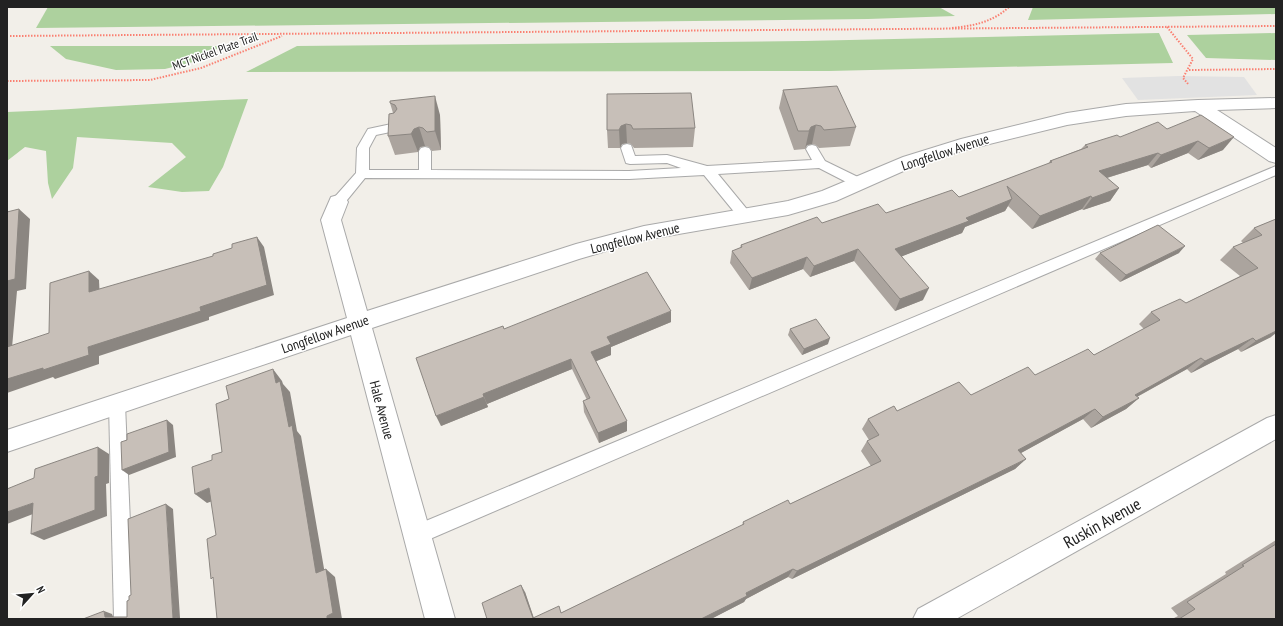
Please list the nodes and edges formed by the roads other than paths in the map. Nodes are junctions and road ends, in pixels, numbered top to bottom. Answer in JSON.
{"nodes":[{"id":1,"x":1276,"y":103,"type":"edge"},
{"id":2,"x":1198,"y":105,"type":"junction"},
{"id":3,"x":396,"y":127,"type":"edge"},
{"id":4,"x":627,"y":148,"type":"dead end"},
{"id":5,"x":812,"y":149,"type":"dead end"},
{"id":6,"x":425,"y":151,"type":"dead end"},
{"id":7,"x":1276,"y":157,"type":"edge"},
{"id":8,"x":821,"y":164,"type":"junction"},
{"id":9,"x":708,"y":170,"type":"junction"},
{"id":10,"x":1276,"y":170,"type":"edge"},
{"id":11,"x":362,"y":174,"type":"junction"},
{"id":12,"x":425,"y":174,"type":"junction"},
{"id":13,"x":859,"y":183,"type":"junction"},
{"id":14,"x":338,"y":202,"type":"joint"},
{"id":15,"x":745,"y":216,"type":"junction"},
{"id":16,"x":358,"y":323,"type":"junction"},
{"id":17,"x":117,"y":404,"type":"junction"},
{"id":18,"x":1276,"y":426,"type":"edge"},
{"id":19,"x":7,"y":441,"type":"edge"},
{"id":20,"x":416,"y":535,"type":"junction"},
{"id":21,"x":124,"y":619,"type":"edge"},
{"id":22,"x":440,"y":619,"type":"edge"},
{"id":23,"x":928,"y":619,"type":"edge"}],
"edges":[{"from":1,"to":2,"type":"street","name":"Longfellow Avenue"},
{"from":2,"to":7,"type":"street"},
{"from":2,"to":13,"type":"street","name":"Longfellow Avenue"},
{"from":3,"to":11,"type":"lane"},
{"from":4,"to":9,"type":"lane"},
{"from":5,"to":8,"type":"lane"},
{"from":6,"to":12,"type":"lane"},
{"from":8,"to":9,"type":"lane"},
{"from":8,"to":13,"type":"lane"},
{"from":9,"to":12,"type":"lane"},
{"from":9,"to":15,"type":"lane"},
{"from":10,"to":20,"type":"lane"},
{"from":11,"to":12,"type":"lane"},
{"from":11,"to":14,"type":"lane"},
{"from":13,"to":15,"type":"street","name":"Longfellow Avenue"},
{"from":14,"to":16,"type":"street","name":"Hale Avenue"},
{"from":15,"to":16,"type":"street","name":"Longfellow Avenue"},
{"from":16,"to":17,"type":"street","name":"Longfellow Avenue"},
{"from":16,"to":20,"type":"street","name":"Hale Avenue"},
{"from":17,"to":19,"type":"street","name":"Longfellow Avenue"},
{"from":17,"to":21,"type":"lane"},
{"from":18,"to":23,"type":"street","name":"Ruskin Avenue"},
{"from":20,"to":22,"type":"street","name":"Hale Avenue"}]}
